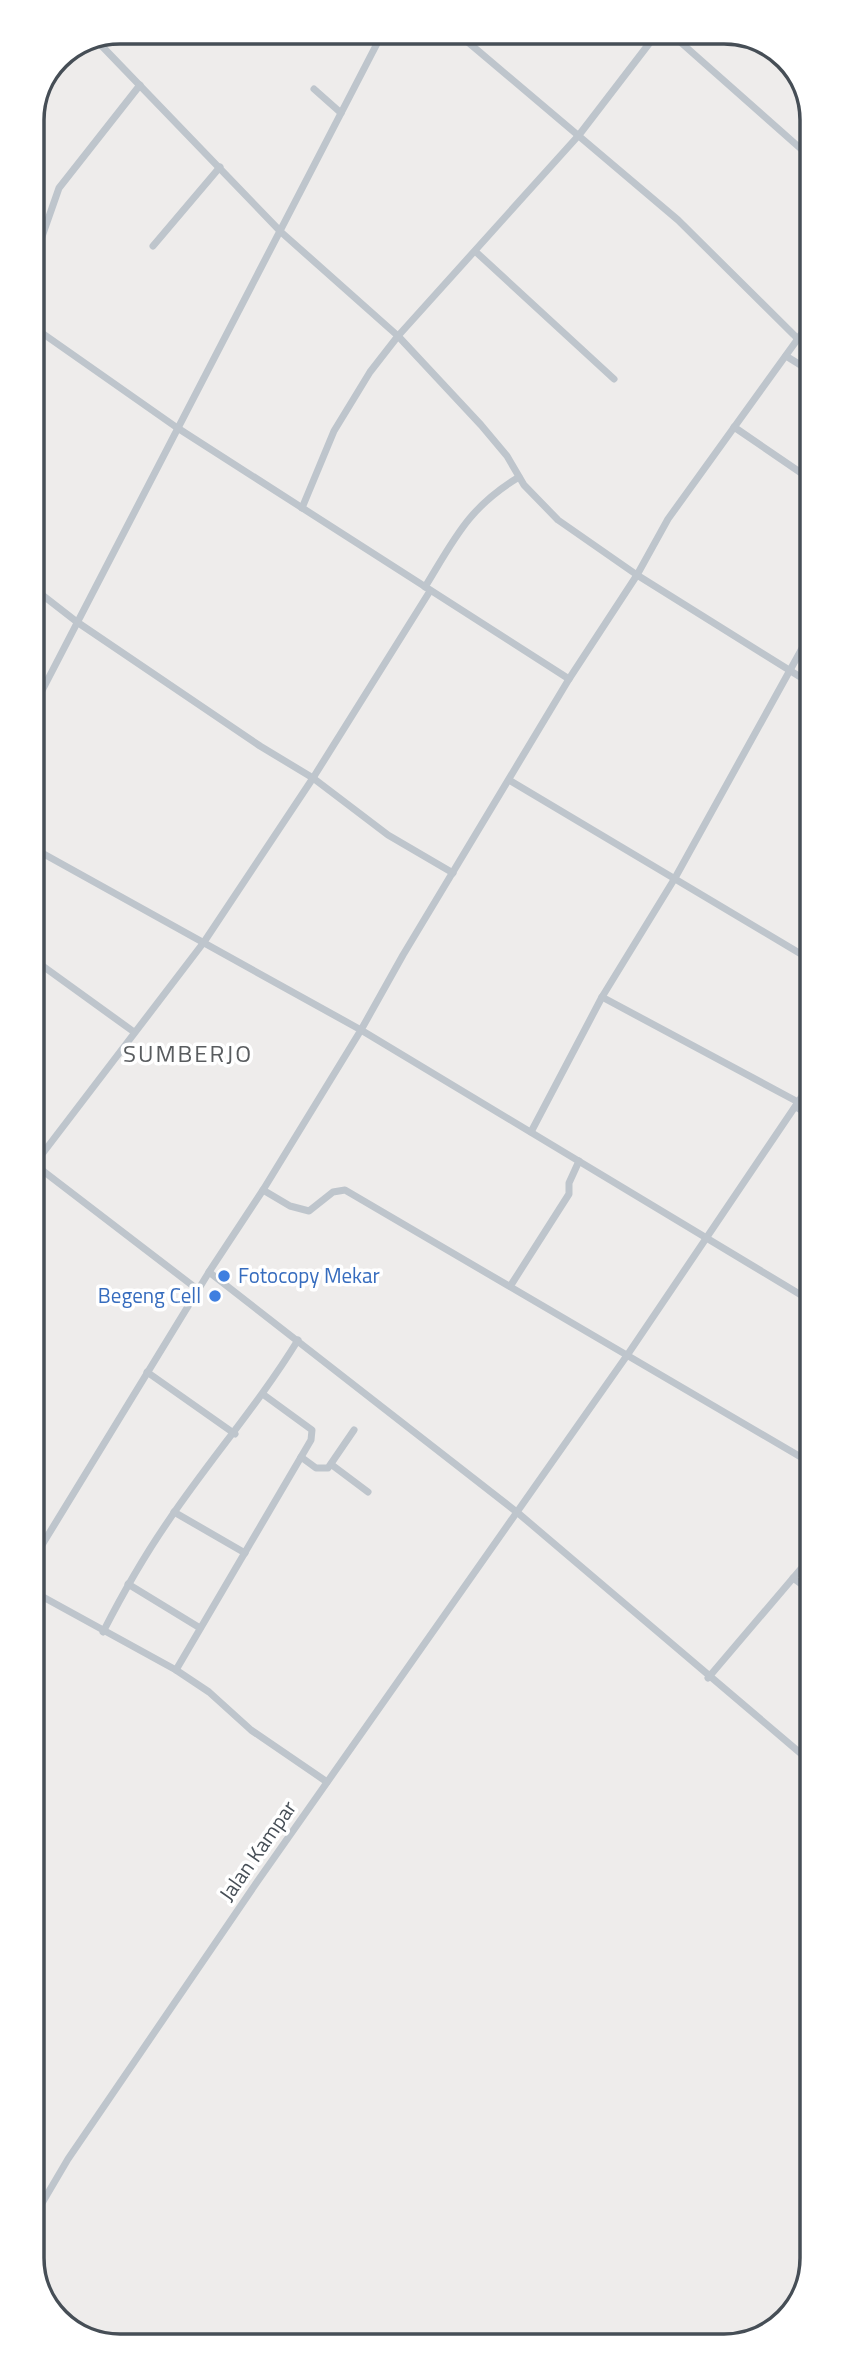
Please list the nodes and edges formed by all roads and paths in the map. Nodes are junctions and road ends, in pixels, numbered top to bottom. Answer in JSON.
{"nodes":[{"id":1,"x":377,"y":44,"type":"edge"},
{"id":2,"x":470,"y":44,"type":"edge"},
{"id":3,"x":649,"y":44,"type":"edge"},
{"id":4,"x":683,"y":44,"type":"edge"},
{"id":5,"x":102,"y":46,"type":"edge"},
{"id":6,"x":141,"y":85,"type":"junction"},
{"id":7,"x":314,"y":89,"type":"dead end"},
{"id":8,"x":341,"y":113,"type":"junction"},
{"id":9,"x":579,"y":135,"type":"junction"},
{"id":10,"x":800,"y":147,"type":"edge"},
{"id":11,"x":220,"y":167,"type":"junction"},
{"id":12,"x":44,"y":231,"type":"edge"},
{"id":13,"x":281,"y":232,"type":"junction"},
{"id":14,"x":153,"y":246,"type":"dead end"},
{"id":15,"x":475,"y":252,"type":"junction"},
{"id":16,"x":800,"y":333,"type":"edge"},
{"id":17,"x":44,"y":334,"type":"edge"},
{"id":18,"x":398,"y":337,"type":"junction"},
{"id":19,"x":796,"y":338,"type":"junction"},
{"id":20,"x":786,"y":356,"type":"junction"},
{"id":21,"x":800,"y":364,"type":"edge"},
{"id":22,"x":614,"y":379,"type":"dead end"},
{"id":23,"x":176,"y":427,"type":"junction"},
{"id":24,"x":734,"y":427,"type":"junction"},
{"id":25,"x":800,"y":472,"type":"edge"},
{"id":26,"x":519,"y":477,"type":"junction"},
{"id":27,"x":302,"y":508,"type":"junction"},
{"id":28,"x":637,"y":575,"type":"junction"},
{"id":29,"x":427,"y":589,"type":"junction"},
{"id":30,"x":44,"y":596,"type":"edge"},
{"id":31,"x":77,"y":622,"type":"junction"},
{"id":32,"x":800,"y":650,"type":"edge"},
{"id":33,"x":788,"y":669,"type":"junction"},
{"id":34,"x":800,"y":677,"type":"edge"},
{"id":35,"x":569,"y":679,"type":"junction"},
{"id":36,"x":44,"y":686,"type":"edge"},
{"id":37,"x":313,"y":778,"type":"junction"},
{"id":38,"x":509,"y":780,"type":"junction"},
{"id":39,"x":44,"y":854,"type":"edge"},
{"id":40,"x":453,"y":873,"type":"junction"},
{"id":41,"x":675,"y":878,"type":"junction"},
{"id":42,"x":204,"y":942,"type":"junction"},
{"id":43,"x":800,"y":953,"type":"edge"},
{"id":44,"x":44,"y":967,"type":"edge"},
{"id":45,"x":601,"y":997,"type":"junction"},
{"id":46,"x":362,"y":1030,"type":"junction"},
{"id":47,"x":134,"y":1031,"type":"junction"},
{"id":48,"x":800,"y":1100,"type":"edge"},
{"id":49,"x":797,"y":1105,"type":"junction"},
{"id":50,"x":800,"y":1107,"type":"edge"},
{"id":51,"x":531,"y":1132,"type":"junction"},
{"id":52,"x":44,"y":1152,"type":"edge"},
{"id":53,"x":579,"y":1161,"type":"junction"},
{"id":54,"x":44,"y":1173,"type":"edge"},
{"id":55,"x":263,"y":1190,"type":"junction"},
{"id":56,"x":707,"y":1239,"type":"junction"},
{"id":57,"x":209,"y":1272,"type":"junction"},
{"id":58,"x":511,"y":1285,"type":"junction"},
{"id":59,"x":197,"y":1289,"type":"junction"},
{"id":60,"x":800,"y":1294,"type":"edge"},
{"id":61,"x":298,"y":1340,"type":"junction"},
{"id":62,"x":628,"y":1354,"type":"junction"},
{"id":63,"x":147,"y":1372,"type":"junction"},
{"id":64,"x":264,"y":1395,"type":"junction"},
{"id":65,"x":354,"y":1430,"type":"dead end"},
{"id":66,"x":234,"y":1434,"type":"junction"},
{"id":67,"x":800,"y":1456,"type":"edge"},
{"id":68,"x":301,"y":1457,"type":"junction"},
{"id":69,"x":332,"y":1465,"type":"junction"},
{"id":70,"x":368,"y":1492,"type":"dead end"},
{"id":71,"x":174,"y":1512,"type":"junction"},
{"id":72,"x":518,"y":1513,"type":"junction"},
{"id":73,"x":44,"y":1542,"type":"edge"},
{"id":74,"x":245,"y":1553,"type":"junction"},
{"id":75,"x":800,"y":1570,"type":"edge"},
{"id":76,"x":793,"y":1578,"type":"junction"},
{"id":77,"x":800,"y":1583,"type":"edge"},
{"id":78,"x":128,"y":1584,"type":"junction"},
{"id":79,"x":44,"y":1598,"type":"edge"},
{"id":80,"x":200,"y":1628,"type":"junction"},
{"id":81,"x":103,"y":1632,"type":"junction"},
{"id":82,"x":176,"y":1670,"type":"junction"},
{"id":83,"x":708,"y":1678,"type":"junction"},
{"id":84,"x":800,"y":1753,"type":"edge"},
{"id":85,"x":327,"y":1782,"type":"junction"},
{"id":86,"x":44,"y":2199,"type":"edge"}],
"edges":[{"from":1,"to":8,"type":"street"},
{"from":2,"to":9,"type":"street"},
{"from":3,"to":9,"type":"street"},
{"from":4,"to":10,"type":"street"},
{"from":5,"to":6,"type":"street"},
{"from":6,"to":11,"type":"street"},
{"from":6,"to":12,"type":"street"},
{"from":7,"to":8,"type":"street"},
{"from":8,"to":13,"type":"street"},
{"from":9,"to":15,"type":"street"},
{"from":9,"to":19,"type":"street"},
{"from":11,"to":13,"type":"street"},
{"from":11,"to":14,"type":"street"},
{"from":13,"to":18,"type":"street"},
{"from":13,"to":23,"type":"street"},
{"from":15,"to":18,"type":"street"},
{"from":15,"to":22,"type":"street"},
{"from":16,"to":19,"type":"street"},
{"from":17,"to":23,"type":"street"},
{"from":18,"to":26,"type":"street"},
{"from":18,"to":27,"type":"street"},
{"from":19,"to":20,"type":"street"},
{"from":20,"to":21,"type":"street"},
{"from":20,"to":24,"type":"street"},
{"from":23,"to":27,"type":"street"},
{"from":23,"to":31,"type":"street"},
{"from":24,"to":25,"type":"street"},
{"from":24,"to":28,"type":"street"},
{"from":26,"to":28,"type":"street"},
{"from":26,"to":29,"type":"street"},
{"from":27,"to":29,"type":"street"},
{"from":28,"to":33,"type":"street"},
{"from":28,"to":35,"type":"street"},
{"from":29,"to":35,"type":"street"},
{"from":29,"to":37,"type":"street"},
{"from":30,"to":31,"type":"street"},
{"from":31,"to":36,"type":"street"},
{"from":31,"to":37,"type":"street"},
{"from":32,"to":33,"type":"street"},
{"from":33,"to":34,"type":"street"},
{"from":33,"to":41,"type":"street"},
{"from":35,"to":38,"type":"street"},
{"from":37,"to":40,"type":"street"},
{"from":37,"to":42,"type":"street"},
{"from":38,"to":40,"type":"street"},
{"from":38,"to":41,"type":"street"},
{"from":39,"to":42,"type":"street"},
{"from":40,"to":46,"type":"street"},
{"from":41,"to":43,"type":"street"},
{"from":41,"to":45,"type":"street"},
{"from":42,"to":46,"type":"street"},
{"from":42,"to":47,"type":"street"},
{"from":44,"to":47,"type":"street"},
{"from":45,"to":49,"type":"street"},
{"from":45,"to":51,"type":"street"},
{"from":46,"to":51,"type":"street"},
{"from":46,"to":55,"type":"street"},
{"from":47,"to":52,"type":"street"},
{"from":48,"to":49,"type":"street","name":"Jalan Kampar"},
{"from":49,"to":50,"type":"street"},
{"from":49,"to":56,"type":"street","name":"Jalan Kampar"},
{"from":51,"to":53,"type":"street"},
{"from":53,"to":56,"type":"street"},
{"from":53,"to":58,"type":"street"},
{"from":54,"to":59,"type":"street"},
{"from":55,"to":57,"type":"street"},
{"from":55,"to":58,"type":"street"},
{"from":56,"to":60,"type":"street"},
{"from":56,"to":62,"type":"street","name":"Jalan Kampar"},
{"from":57,"to":59,"type":"street"},
{"from":57,"to":61,"type":"street"},
{"from":58,"to":62,"type":"street"},
{"from":59,"to":63,"type":"street"},
{"from":61,"to":64,"type":"street"},
{"from":61,"to":72,"type":"street"},
{"from":62,"to":67,"type":"street"},
{"from":62,"to":72,"type":"street","name":"Jalan Kampar"},
{"from":63,"to":66,"type":"street"},
{"from":63,"to":73,"type":"street"},
{"from":64,"to":66,"type":"street"},
{"from":64,"to":68,"type":"street"},
{"from":65,"to":69,"type":"street"},
{"from":66,"to":71,"type":"street"},
{"from":68,"to":69,"type":"street"},
{"from":68,"to":74,"type":"street"},
{"from":69,"to":70,"type":"street"},
{"from":71,"to":74,"type":"street"},
{"from":71,"to":78,"type":"street"},
{"from":72,"to":83,"type":"street"},
{"from":72,"to":85,"type":"street","name":"Jalan Kampar"},
{"from":74,"to":80,"type":"street"},
{"from":75,"to":76,"type":"street"},
{"from":76,"to":77,"type":"street"},
{"from":76,"to":83,"type":"street"},
{"from":78,"to":80,"type":"street"},
{"from":78,"to":81,"type":"street"},
{"from":79,"to":81,"type":"street"},
{"from":80,"to":82,"type":"street"},
{"from":81,"to":82,"type":"street"},
{"from":82,"to":85,"type":"street"},
{"from":83,"to":84,"type":"street"},
{"from":85,"to":86,"type":"street","name":"Jalan Kampar"}]}
